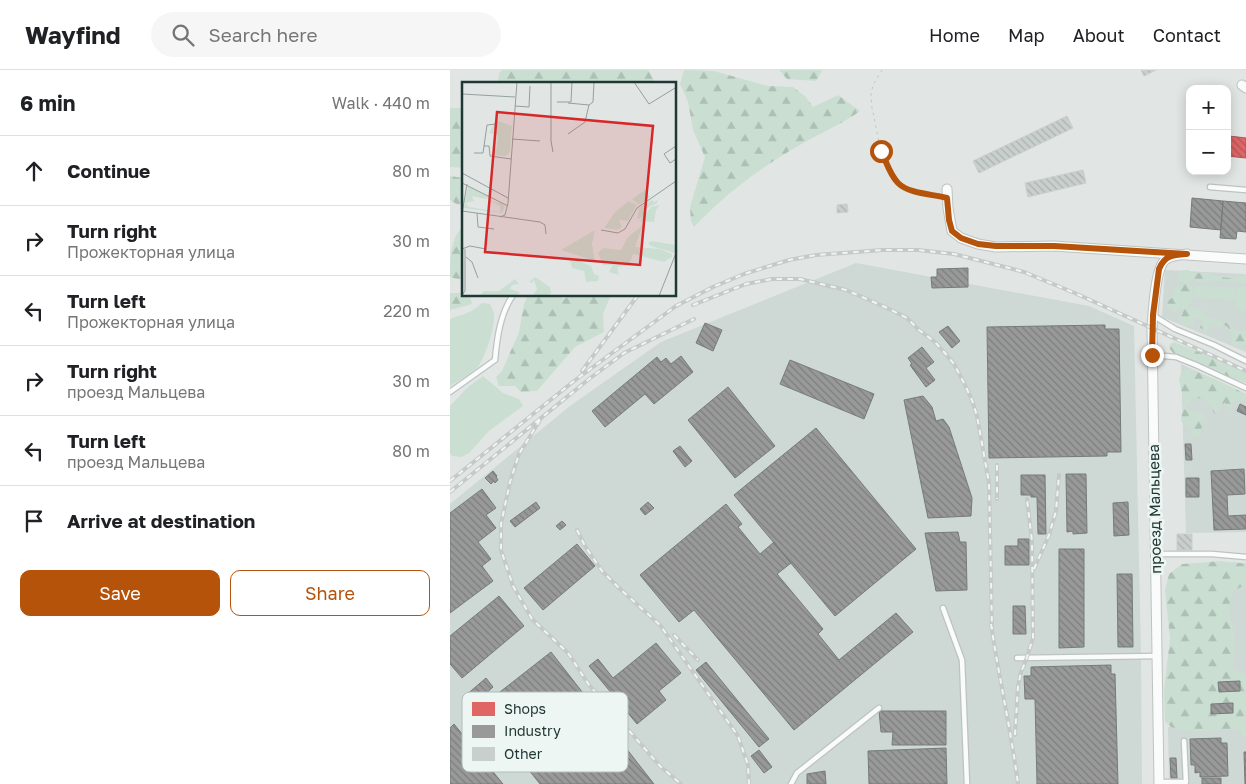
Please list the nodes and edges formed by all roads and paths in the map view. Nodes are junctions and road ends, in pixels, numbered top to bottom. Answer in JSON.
{"nodes":[{"id":1,"x":882,"y":70,"type":"edge"},
{"id":2,"x":1210,"y":187,"type":"dead end"},
{"id":3,"x":1246,"y":190,"type":"edge"},
{"id":4,"x":947,"y":193,"type":"joint"},
{"id":5,"x":1187,"y":254,"type":"junction"},
{"id":6,"x":1246,"y":258,"type":"edge"},
{"id":7,"x":512,"y":296,"type":"edge"},
{"id":8,"x":1153,"y":315,"type":"junction"},
{"id":9,"x":1152,"y":355,"type":"junction"},
{"id":10,"x":1246,"y":361,"type":"edge"},
{"id":11,"x":1246,"y":388,"type":"edge"},
{"id":12,"x":450,"y":392,"type":"edge"},
{"id":13,"x":1156,"y":554,"type":"junction"},
{"id":14,"x":1246,"y":557,"type":"edge"},
{"id":15,"x":943,"y":608,"type":"dead end"},
{"id":16,"x":1157,"y":656,"type":"junction"},
{"id":17,"x":1017,"y":658,"type":"dead end"},
{"id":18,"x":879,"y":708,"type":"dead end"},
{"id":19,"x":1184,"y":741,"type":"dead end"},
{"id":20,"x":1159,"y":783,"type":"edge"},
{"id":21,"x":1186,"y":783,"type":"edge"},
{"id":22,"x":791,"y":784,"type":"edge"},
{"id":23,"x":967,"y":784,"type":"edge"}],
"edges":[{"from":1,"to":4,"type":"path"},
{"from":2,"to":3,"type":"lane"},
{"from":4,"to":5,"type":"street"},
{"from":5,"to":6,"type":"street"},
{"from":5,"to":8,"type":"street","name":"проезд Мальцева"},
{"from":7,"to":12,"type":"lane"},
{"from":8,"to":9,"type":"street","name":"проезд Мальцева"},
{"from":8,"to":10,"type":"lane"},
{"from":9,"to":11,"type":"lane"},
{"from":9,"to":13,"type":"street","name":"проезд Мальцева"},
{"from":13,"to":14,"type":"lane"},
{"from":13,"to":16,"type":"street","name":"проезд Мальцева"},
{"from":15,"to":23,"type":"lane"},
{"from":16,"to":17,"type":"lane"},
{"from":16,"to":20,"type":"street","name":"проезд Мальцева"},
{"from":18,"to":22,"type":"lane"},
{"from":19,"to":21,"type":"lane"},
{"from":20,"to":21,"type":"lane"}]}
